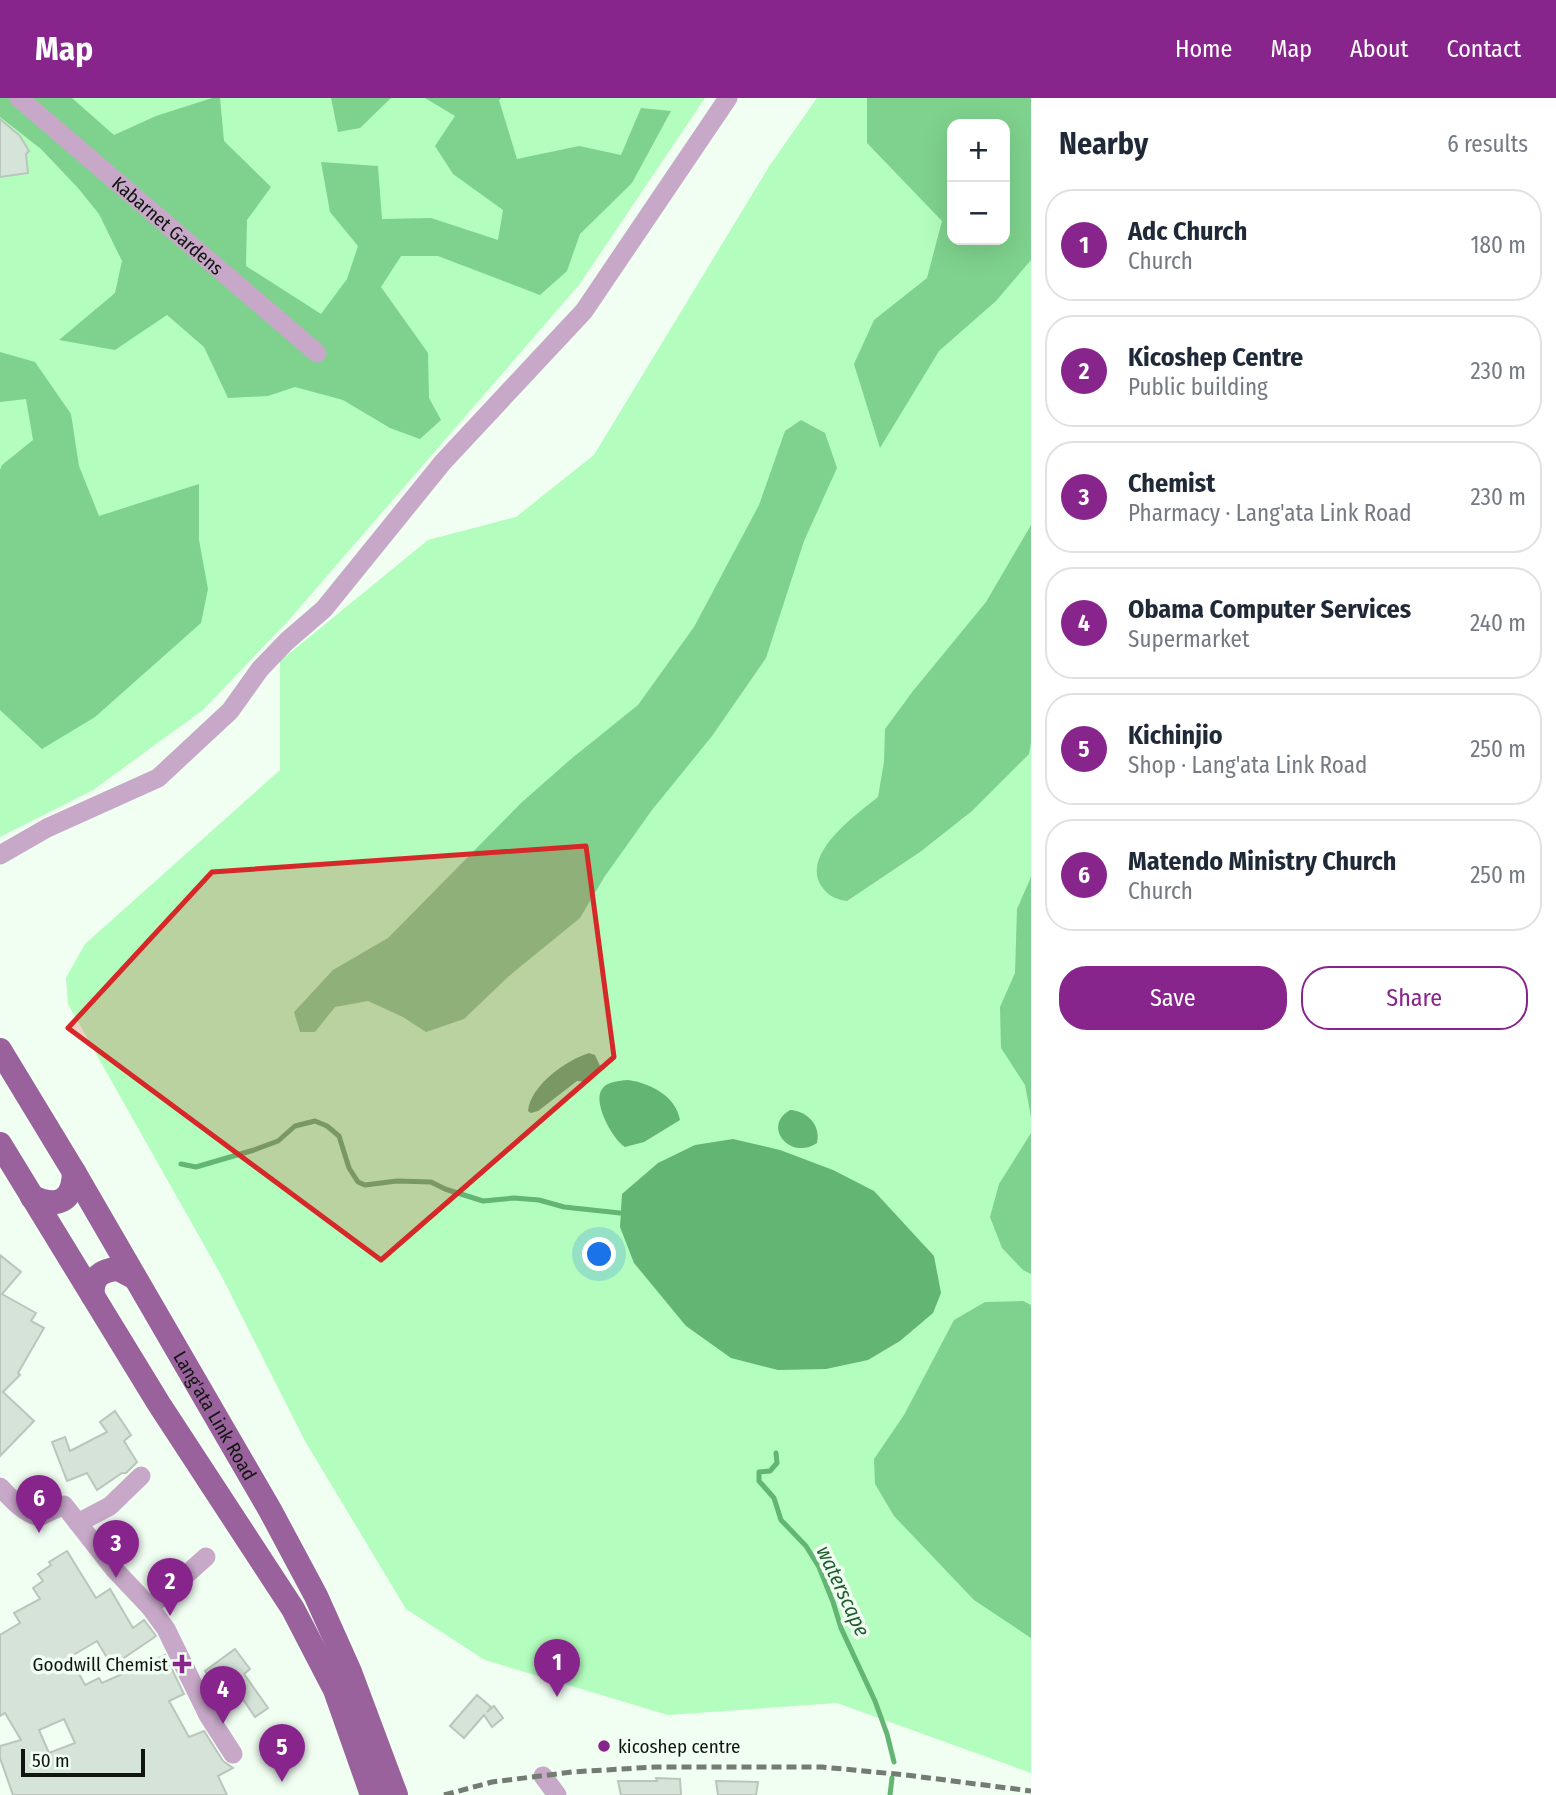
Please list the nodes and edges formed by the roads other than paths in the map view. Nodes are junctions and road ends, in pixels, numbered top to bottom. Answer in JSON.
{"nodes":[{"id":1,"x":19,"y":98,"type":"edge"},
{"id":2,"x":728,"y":98,"type":"edge"},
{"id":3,"x":317,"y":353,"type":"dead end"},
{"id":4,"x":0,"y":855,"type":"edge"},
{"id":5,"x":0,"y":1050,"type":"edge"},
{"id":6,"x":0,"y":1144,"type":"edge"},
{"id":7,"x":74,"y":1172,"type":"junction"},
{"id":8,"x":32,"y":1197,"type":"junction"},
{"id":9,"x":135,"y":1279,"type":"junction"},
{"id":10,"x":93,"y":1296,"type":"junction"},
{"id":11,"x":141,"y":1476,"type":"dead end"},
{"id":12,"x":0,"y":1487,"type":"edge"},
{"id":13,"x":78,"y":1523,"type":"junction"},
{"id":14,"x":206,"y":1558,"type":"dead end"},
{"id":15,"x":150,"y":1607,"type":"junction"},
{"id":16,"x":233,"y":1754,"type":"dead end"},
{"id":17,"x":374,"y":1765,"type":"junction"},
{"id":18,"x":543,"y":1776,"type":"dead end"},
{"id":19,"x":372,"y":1795,"type":"edge"},
{"id":20,"x":396,"y":1795,"type":"edge"},
{"id":21,"x":557,"y":1795,"type":"edge"}],
"edges":[{"from":1,"to":3,"type":"street","name":"Kabarnet Gardens"},
{"from":2,"to":4,"type":"street"},
{"from":5,"to":7,"type":"main road","name":"Lang'ata Link Road"},
{"from":6,"to":8,"type":"main road","name":"Lang'ata Link Road"},
{"from":7,"to":8,"type":"main road"},
{"from":7,"to":9,"type":"main road","name":"Lang'ata Link Road"},
{"from":8,"to":10,"type":"main road","name":"Lang'ata Link Road"},
{"from":9,"to":10,"type":"main road"},
{"from":9,"to":17,"type":"main road","name":"Lang'ata Link Road"},
{"from":10,"to":17,"type":"main road","name":"Lang'ata Link Road"},
{"from":11,"to":13,"type":"street"},
{"from":12,"to":13,"type":"street"},
{"from":13,"to":15,"type":"street"},
{"from":14,"to":15,"type":"street"},
{"from":15,"to":16,"type":"street"},
{"from":17,"to":19,"type":"main road","name":"Lang'ata Link Road"},
{"from":17,"to":20,"type":"main road","name":"Lang'ata Link Road"},
{"from":18,"to":21,"type":"street"}]}
